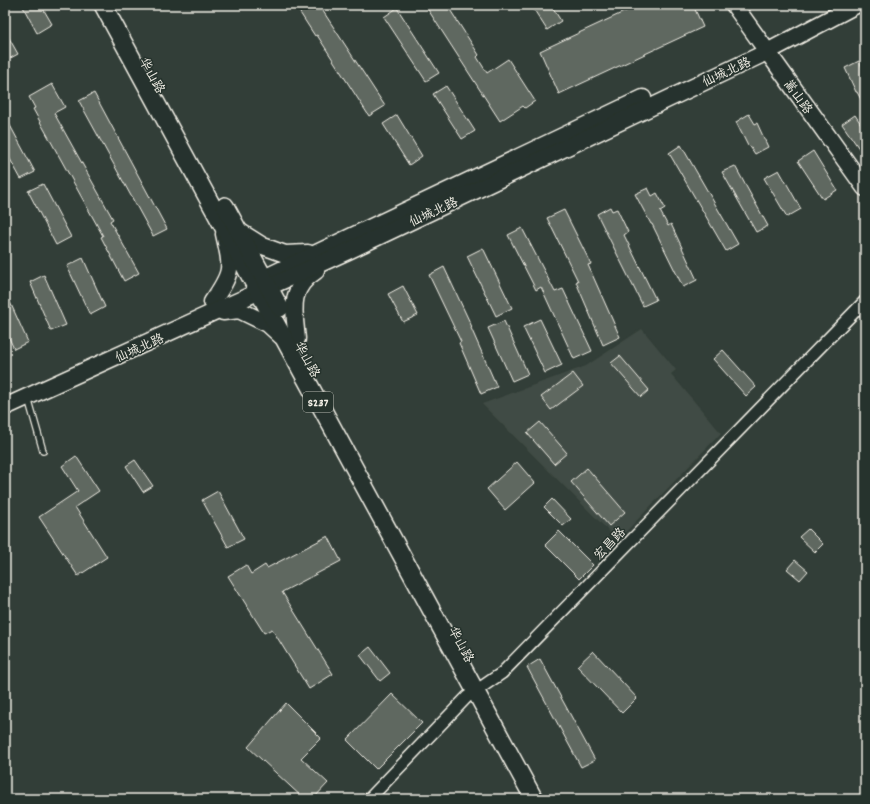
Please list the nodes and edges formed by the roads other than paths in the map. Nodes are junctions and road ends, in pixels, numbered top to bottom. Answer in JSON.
{"nodes":[{"id":1,"x":102,"y":5,"type":"edge"},
{"id":2,"x":115,"y":5,"type":"edge"},
{"id":3,"x":734,"y":5,"type":"edge"},
{"id":4,"x":832,"y":5,"type":"edge"},
{"id":5,"x":856,"y":5,"type":"edge"},
{"id":6,"x":764,"y":47,"type":"junction"},
{"id":7,"x":865,"y":188,"type":"edge"},
{"id":8,"x":223,"y":226,"type":"junction"},
{"id":9,"x":239,"y":231,"type":"junction"},
{"id":10,"x":348,"y":251,"type":"junction"},
{"id":11,"x":318,"y":252,"type":"junction"},
{"id":12,"x":261,"y":285,"type":"junction"},
{"id":13,"x":865,"y":300,"type":"edge"},
{"id":14,"x":210,"y":308,"type":"junction"},
{"id":15,"x":290,"y":338,"type":"junction"},
{"id":16,"x":5,"y":397,"type":"edge"},
{"id":17,"x":27,"y":397,"type":"junction"},
{"id":18,"x":5,"y":407,"type":"edge"},
{"id":19,"x":43,"y":451,"type":"dead end"},
{"id":20,"x":480,"y":689,"type":"junction"},
{"id":21,"x":369,"y":799,"type":"edge"},
{"id":22,"x":534,"y":799,"type":"edge"},
{"id":23,"x":546,"y":799,"type":"edge"}],
"edges":[{"from":1,"to":8,"type":"main road","number":"S237"},
{"from":2,"to":9,"type":"main road","name":"华山路","number":"S237"},
{"from":3,"to":6,"type":"main road","name":"嵩山路"},
{"from":4,"to":6,"type":"main road","name":"仙城北路"},
{"from":5,"to":6,"type":"main road","name":"仙城北路"},
{"from":6,"to":7,"type":"main road","name":"嵩山路"},
{"from":6,"to":10,"type":"main road","name":"仙城北路"},
{"from":6,"to":11,"type":"main road","name":"仙城北路"},
{"from":8,"to":12,"type":"main road","number":"S237"},
{"from":8,"to":14,"type":"main road"},
{"from":9,"to":11,"type":"main road"},
{"from":9,"to":12,"type":"main road","name":"华山路","number":"S237"},
{"from":10,"to":12,"type":"main road","name":"仙城北路"},
{"from":10,"to":15,"type":"main road"},
{"from":11,"to":12,"type":"main road","name":"仙城北路"},
{"from":12,"to":14,"type":"main road","name":"仙城北路"},
{"from":12,"to":15,"type":"main road","number":"S237"},
{"from":13,"to":20,"type":"street","name":"宏昌路"},
{"from":14,"to":15,"type":"main road"},
{"from":14,"to":16,"type":"main road","name":"仙城北路"},
{"from":14,"to":17,"type":"main road","name":"仙城北路"},
{"from":15,"to":20,"type":"main road","number":"S237"},
{"from":17,"to":18,"type":"main road","name":"仙城北路"},
{"from":17,"to":19,"type":"lane"},
{"from":20,"to":21,"type":"street","name":"宏昌路"},
{"from":20,"to":22,"type":"main road","number":"S237"},
{"from":20,"to":23,"type":"main road","number":"S237"}]}
